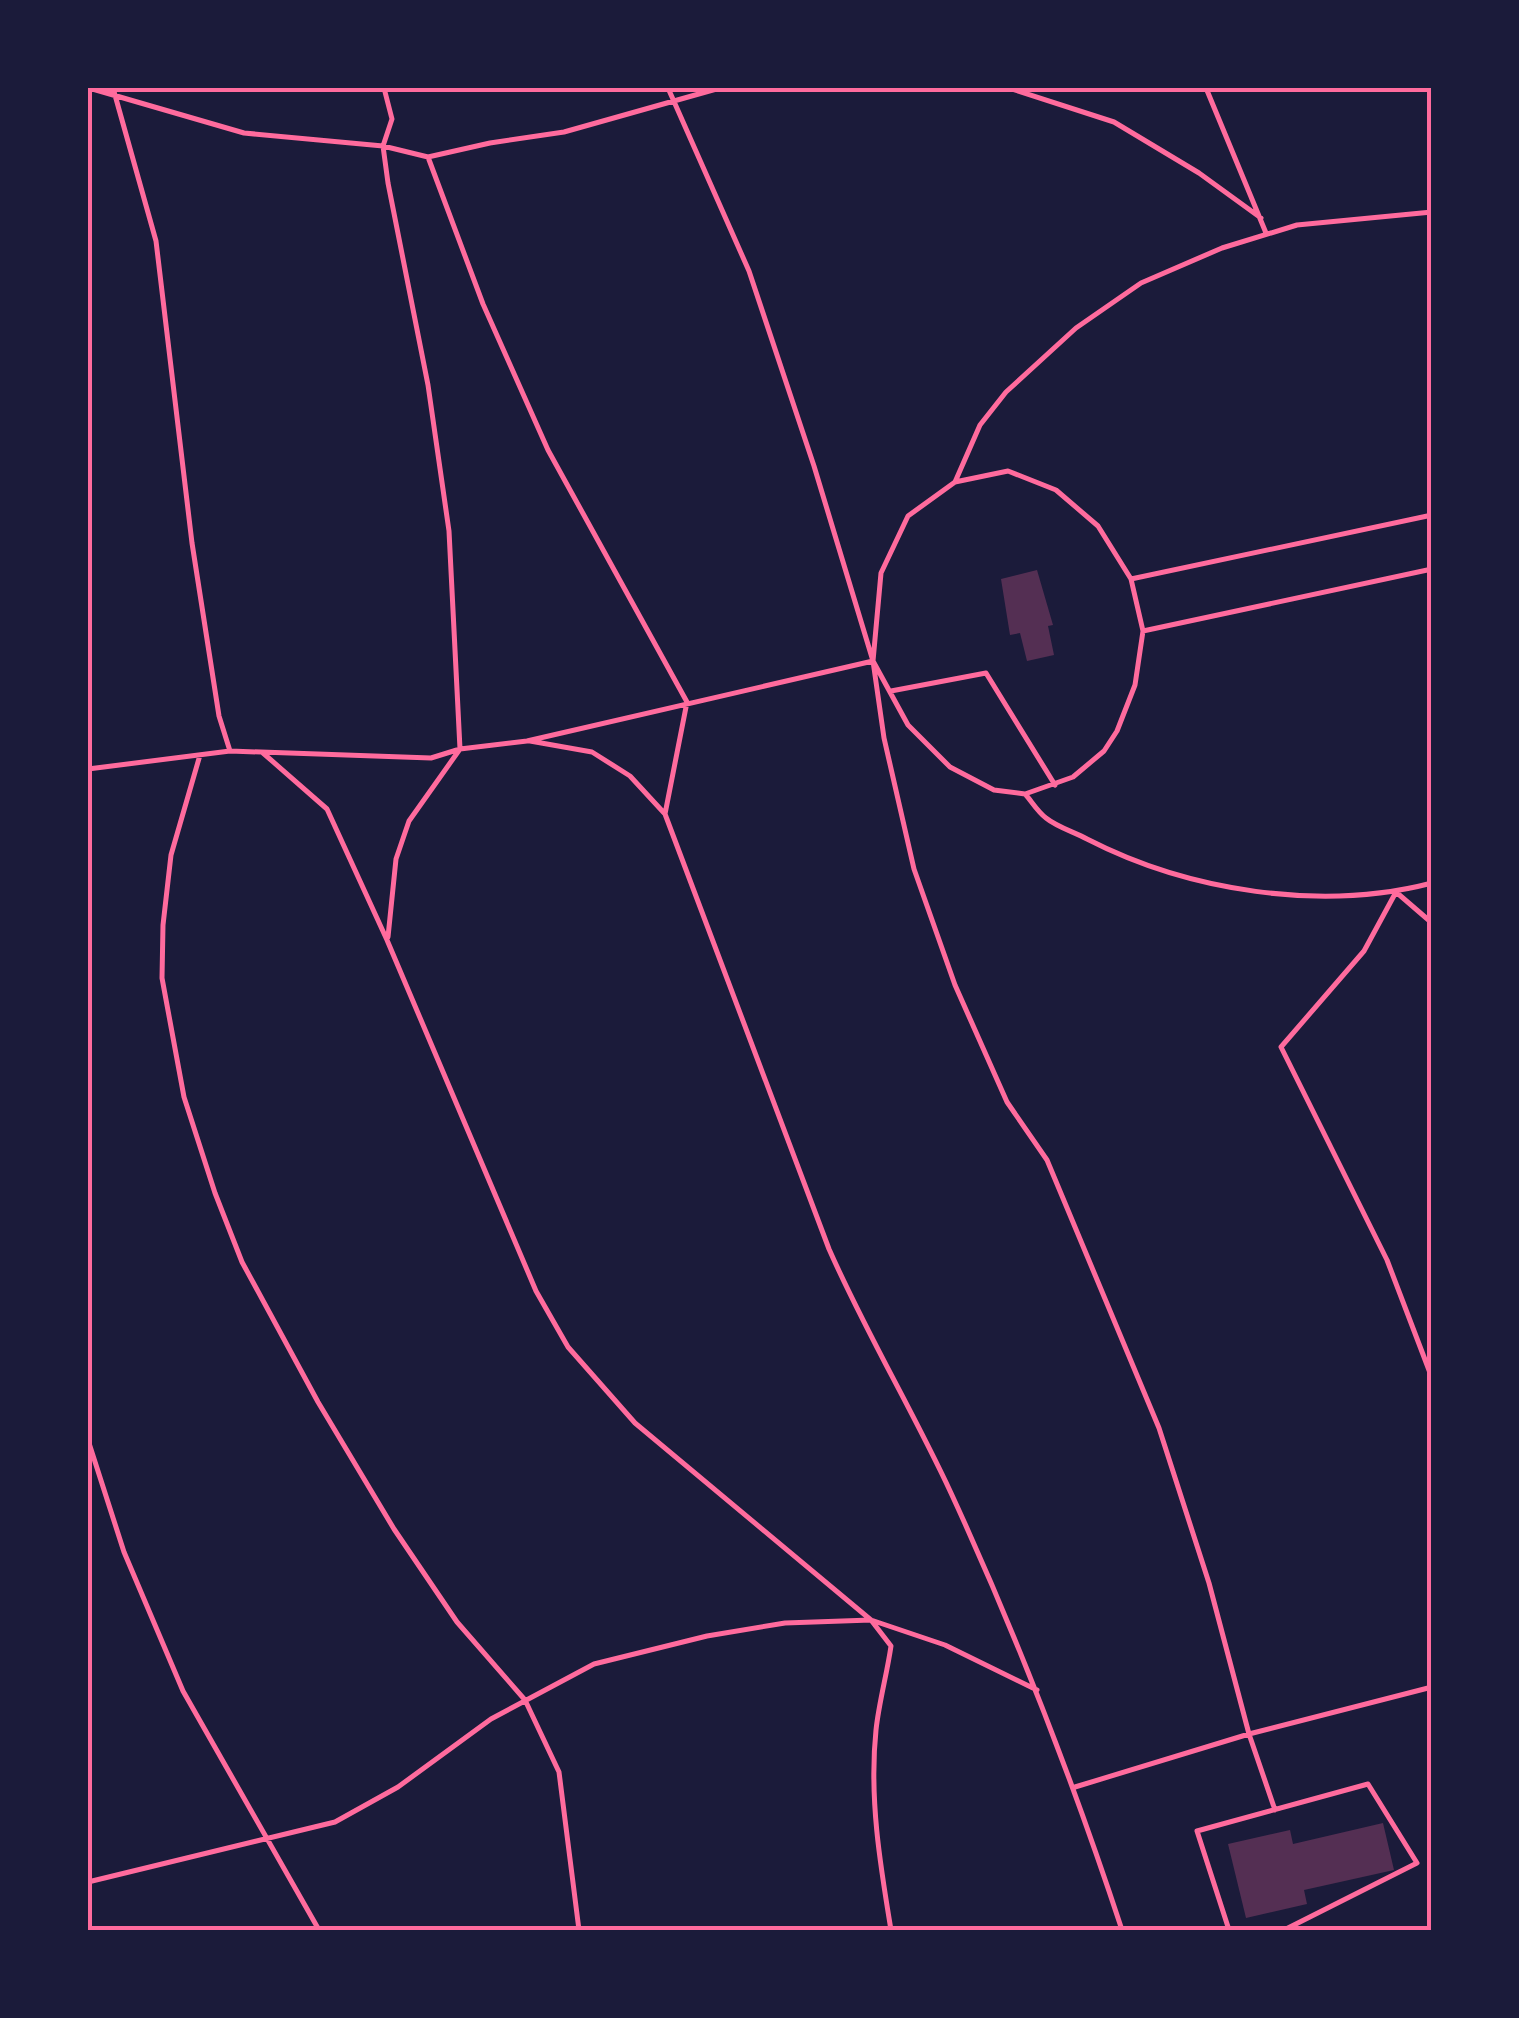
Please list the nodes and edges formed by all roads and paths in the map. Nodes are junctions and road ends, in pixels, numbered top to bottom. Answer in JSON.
{"nodes":[{"id":1,"x":90,"y":88,"type":"edge"},
{"id":2,"x":384,"y":88,"type":"edge"},
{"id":3,"x":668,"y":88,"type":"edge"},
{"id":4,"x":720,"y":88,"type":"edge"},
{"id":5,"x":1009,"y":88,"type":"edge"},
{"id":6,"x":1206,"y":88,"type":"edge"},
{"id":7,"x":114,"y":91,"type":"edge"},
{"id":8,"x":674,"y":102,"type":"junction"},
{"id":9,"x":383,"y":146,"type":"junction"},
{"id":10,"x":428,"y":158,"type":"junction"},
{"id":11,"x":1432,"y":212,"type":"edge"},
{"id":12,"x":1261,"y":218,"type":"junction"},
{"id":13,"x":1266,"y":233,"type":"junction"},
{"id":14,"x":955,"y":482,"type":"junction"},
{"id":15,"x":1432,"y":515,"type":"edge"},
{"id":16,"x":1432,"y":569,"type":"edge"},
{"id":17,"x":1131,"y":579,"type":"junction"},
{"id":18,"x":1142,"y":631,"type":"junction"},
{"id":19,"x":873,"y":661,"type":"junction"},
{"id":20,"x":890,"y":691,"type":"junction"},
{"id":21,"x":686,"y":702,"type":"junction"},
{"id":22,"x":527,"y":741,"type":"junction"},
{"id":23,"x":460,"y":749,"type":"junction"},
{"id":24,"x":230,"y":751,"type":"junction"},
{"id":25,"x":263,"y":753,"type":"junction"},
{"id":26,"x":200,"y":755,"type":"junction"},
{"id":27,"x":88,"y":769,"type":"edge"},
{"id":28,"x":1055,"y":785,"type":"junction"},
{"id":29,"x":1025,"y":794,"type":"junction"},
{"id":30,"x":665,"y":814,"type":"junction"},
{"id":31,"x":1432,"y":883,"type":"edge"},
{"id":32,"x":1396,"y":892,"type":"junction"},
{"id":33,"x":1432,"y":923,"type":"edge"},
{"id":34,"x":387,"y":940,"type":"junction"},
{"id":35,"x":1432,"y":1378,"type":"edge"},
{"id":36,"x":88,"y":1440,"type":"edge"},
{"id":37,"x":871,"y":1620,"type":"junction"},
{"id":38,"x":1432,"y":1687,"type":"edge"},
{"id":39,"x":1037,"y":1690,"type":"junction"},
{"id":40,"x":525,"y":1700,"type":"junction"},
{"id":41,"x":1250,"y":1734,"type":"junction"},
{"id":42,"x":1075,"y":1787,"type":"junction"},
{"id":43,"x":1275,"y":1810,"type":"junction"},
{"id":44,"x":270,"y":1840,"type":"junction"},
{"id":45,"x":88,"y":1882,"type":"edge"},
{"id":46,"x":88,"y":1916,"type":"edge"},
{"id":47,"x":90,"y":1930,"type":"edge"},
{"id":48,"x":320,"y":1930,"type":"edge"},
{"id":49,"x":580,"y":1930,"type":"edge"},
{"id":50,"x":891,"y":1930,"type":"edge"},
{"id":51,"x":1122,"y":1930,"type":"edge"},
{"id":52,"x":1229,"y":1930,"type":"edge"},
{"id":53,"x":1284,"y":1930,"type":"edge"}],
"edges":[{"from":1,"to":7,"type":"lane"},
{"from":2,"to":9,"type":"lane"},
{"from":3,"to":8,"type":"lane"},
{"from":4,"to":8,"type":"lane"},
{"from":5,"to":12,"type":"lane"},
{"from":6,"to":12,"type":"lane"},
{"from":7,"to":9,"type":"lane"},
{"from":7,"to":24,"type":"lane"},
{"from":8,"to":10,"type":"lane"},
{"from":8,"to":19,"type":"lane"},
{"from":9,"to":10,"type":"lane"},
{"from":9,"to":23,"type":"lane"},
{"from":10,"to":21,"type":"lane"},
{"from":11,"to":13,"type":"lane"},
{"from":12,"to":13,"type":"lane"},
{"from":13,"to":14,"type":"lane"},
{"from":14,"to":17,"type":"lane"},
{"from":14,"to":19,"type":"lane"},
{"from":15,"to":17,"type":"lane"},
{"from":16,"to":18,"type":"lane"},
{"from":17,"to":18,"type":"lane"},
{"from":18,"to":28,"type":"lane"},
{"from":19,"to":20,"type":"lane"},
{"from":19,"to":21,"type":"lane"},
{"from":19,"to":41,"type":"lane"},
{"from":20,"to":28,"type":"lane"},
{"from":20,"to":29,"type":"lane"},
{"from":21,"to":22,"type":"lane"},
{"from":21,"to":30,"type":"lane"},
{"from":22,"to":23,"type":"lane"},
{"from":22,"to":30,"type":"lane"},
{"from":23,"to":25,"type":"lane"},
{"from":23,"to":34,"type":"lane"},
{"from":24,"to":25,"type":"lane"},
{"from":24,"to":26,"type":"lane"},
{"from":25,"to":34,"type":"lane"},
{"from":26,"to":27,"type":"lane"},
{"from":26,"to":40,"type":"lane"},
{"from":28,"to":29,"type":"lane"},
{"from":29,"to":32,"type":"lane"},
{"from":30,"to":39,"type":"lane"},
{"from":31,"to":32,"type":"lane"},
{"from":32,"to":33,"type":"lane"},
{"from":32,"to":35,"type":"lane"},
{"from":34,"to":37,"type":"lane"},
{"from":36,"to":44,"type":"lane"},
{"from":37,"to":39,"type":"lane"},
{"from":37,"to":40,"type":"lane"},
{"from":37,"to":50,"type":"lane"},
{"from":38,"to":41,"type":"lane"},
{"from":39,"to":42,"type":"lane"},
{"from":40,"to":44,"type":"lane"},
{"from":40,"to":49,"type":"lane"},
{"from":41,"to":42,"type":"lane"},
{"from":41,"to":43,"type":"lane"},
{"from":42,"to":51,"type":"lane"},
{"from":43,"to":52,"type":"lane"},
{"from":43,"to":53,"type":"lane"},
{"from":44,"to":45,"type":"lane"},
{"from":44,"to":48,"type":"lane"},
{"from":46,"to":47,"type":"lane"}]}
